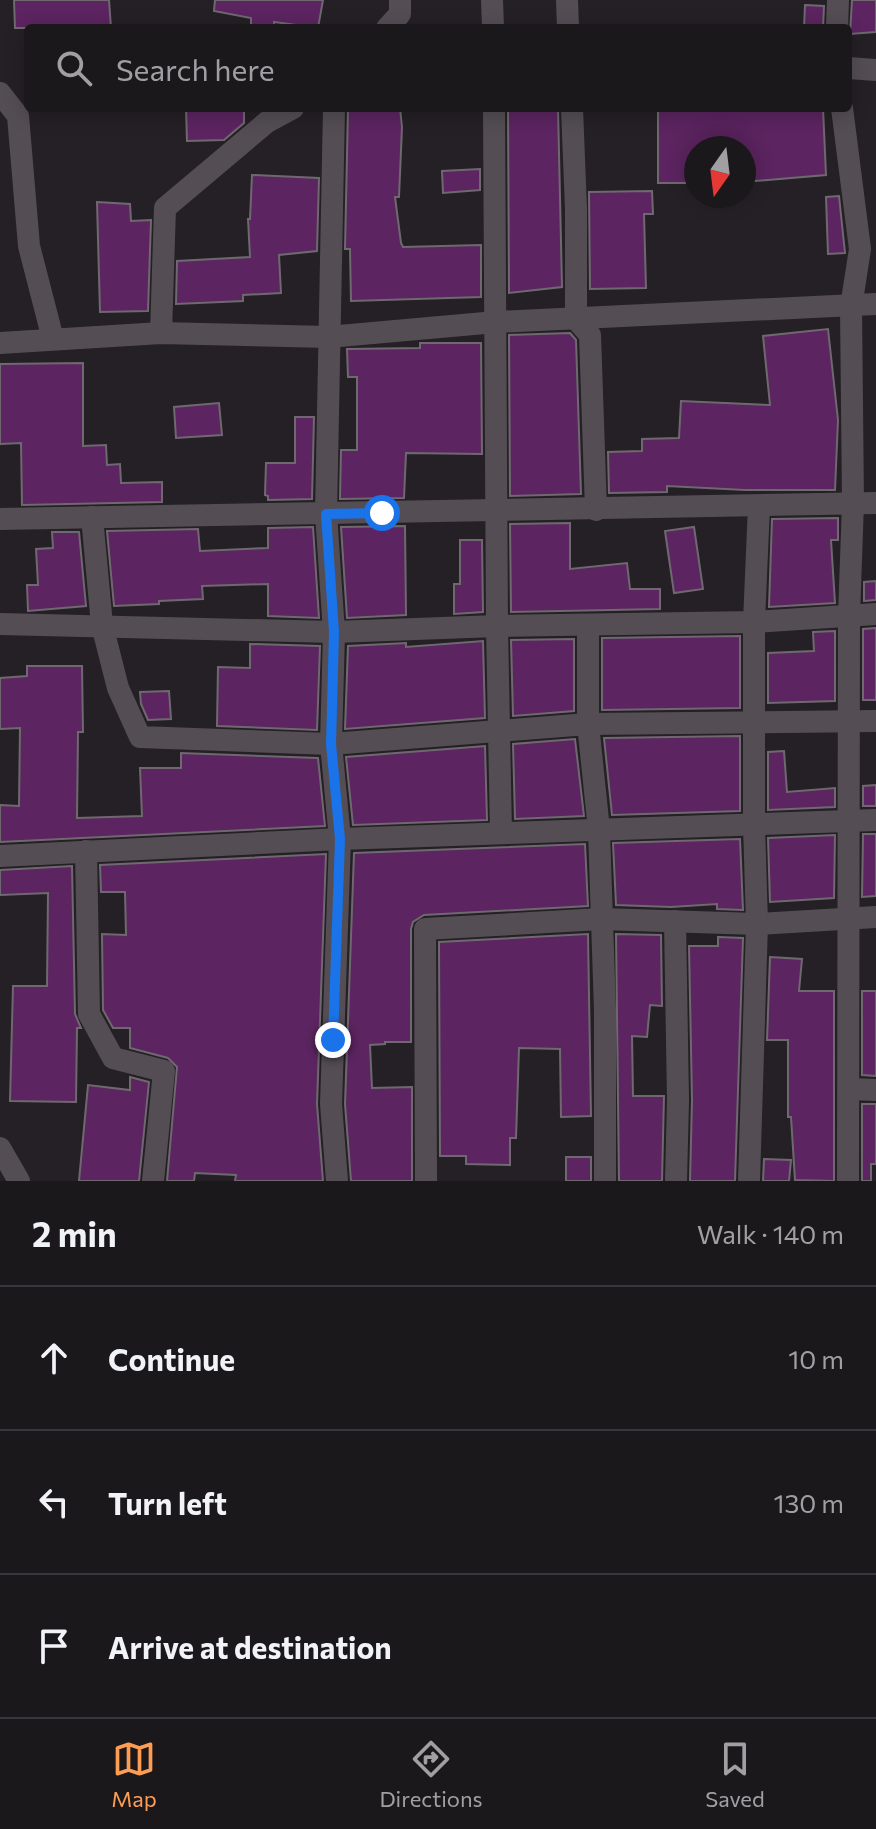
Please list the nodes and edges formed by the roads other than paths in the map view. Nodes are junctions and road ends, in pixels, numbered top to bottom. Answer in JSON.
{"nodes":[{"id":1,"x":400,"y":0,"type":"edge"},
{"id":2,"x":492,"y":0,"type":"edge"},
{"id":3,"x":567,"y":0,"type":"edge"},
{"id":4,"x":838,"y":0,"type":"edge"},
{"id":5,"x":391,"y":24,"type":"edge"},
{"id":6,"x":493,"y":24,"type":"edge"},
{"id":7,"x":568,"y":24,"type":"edge"},
{"id":8,"x":837,"y":24,"type":"edge"},
{"id":9,"x":852,"y":68,"type":"edge"},
{"id":10,"x":876,"y":70,"type":"edge"},
{"id":11,"x":0,"y":93,"type":"edge"},
{"id":12,"x":286,"y":112,"type":"edge"},
{"id":13,"x":334,"y":112,"type":"edge"},
{"id":14,"x":494,"y":112,"type":"edge"},
{"id":15,"x":572,"y":112,"type":"edge"},
{"id":16,"x":843,"y":112,"type":"edge"},
{"id":17,"x":876,"y":304,"type":"edge"},
{"id":18,"x":851,"y":307,"type":"junction"},
{"id":19,"x":576,"y":319,"type":"junction"},
{"id":20,"x":496,"y":322,"type":"junction"},
{"id":21,"x":161,"y":333,"type":"junction"},
{"id":22,"x":328,"y":337,"type":"junction"},
{"id":23,"x":53,"y":339,"type":"junction"},
{"id":24,"x":0,"y":343,"type":"edge"},
{"id":25,"x":853,"y":503,"type":"junction"},
{"id":26,"x":876,"y":503,"type":"edge"},
{"id":27,"x":759,"y":506,"type":"junction"},
{"id":28,"x":496,"y":510,"type":"junction"},
{"id":29,"x":596,"y":510,"type":"junction"},
{"id":30,"x":326,"y":514,"type":"junction"},
{"id":31,"x":92,"y":517,"type":"junction"},
{"id":32,"x":0,"y":519,"type":"edge"},
{"id":33,"x":876,"y":614,"type":"edge"},
{"id":34,"x":849,"y":616,"type":"junction"},
{"id":35,"x":754,"y":622,"type":"junction"},
{"id":36,"x":0,"y":624,"type":"edge"},
{"id":37,"x":102,"y":625,"type":"junction"},
{"id":38,"x":588,"y":625,"type":"junction"},
{"id":39,"x":497,"y":626,"type":"junction"},
{"id":40,"x":334,"y":632,"type":"junction"},
{"id":41,"x":876,"y":721,"type":"edge"},
{"id":42,"x":850,"y":722,"type":"junction"},
{"id":43,"x":756,"y":723,"type":"junction"},
{"id":44,"x":588,"y":724,"type":"junction"},
{"id":45,"x":499,"y":732,"type":"junction"},
{"id":46,"x":331,"y":744,"type":"junction"},
{"id":47,"x":876,"y":820,"type":"edge"},
{"id":48,"x":849,"y":821,"type":"junction"},
{"id":49,"x":754,"y":825,"type":"junction"},
{"id":50,"x":599,"y":830,"type":"junction"},
{"id":51,"x":501,"y":833,"type":"junction"},
{"id":52,"x":340,"y":839,"type":"junction"},
{"id":53,"x":86,"y":851,"type":"junction"},
{"id":54,"x":0,"y":856,"type":"edge"},
{"id":55,"x":876,"y":917,"type":"edge"},
{"id":56,"x":848,"y":918,"type":"junction"},
{"id":57,"x":601,"y":919,"type":"junction"},
{"id":58,"x":675,"y":921,"type":"junction"},
{"id":59,"x":757,"y":924,"type":"junction"},
{"id":60,"x":849,"y":1089,"type":"junction"},
{"id":61,"x":876,"y":1090,"type":"edge"},
{"id":62,"x":0,"y":1148,"type":"edge"},
{"id":63,"x":19,"y":1181,"type":"edge"},
{"id":64,"x":153,"y":1181,"type":"edge"},
{"id":65,"x":337,"y":1181,"type":"edge"},
{"id":66,"x":426,"y":1181,"type":"edge"},
{"id":67,"x":605,"y":1181,"type":"edge"},
{"id":68,"x":676,"y":1181,"type":"edge"},
{"id":69,"x":749,"y":1181,"type":"edge"},
{"id":70,"x":848,"y":1181,"type":"edge"}],
"edges":[{"from":1,"to":5,"type":"street"},
{"from":2,"to":6,"type":"street"},
{"from":3,"to":7,"type":"street"},
{"from":4,"to":8,"type":"street"},
{"from":9,"to":10,"type":"street"},
{"from":11,"to":23,"type":"street"},
{"from":12,"to":21,"type":"street"},
{"from":13,"to":22,"type":"street"},
{"from":14,"to":20,"type":"street"},
{"from":15,"to":19,"type":"street"},
{"from":16,"to":18,"type":"street"},
{"from":17,"to":18,"type":"street"},
{"from":18,"to":19,"type":"street"},
{"from":18,"to":25,"type":"street"},
{"from":19,"to":20,"type":"street"},
{"from":19,"to":29,"type":"street"},
{"from":20,"to":22,"type":"street"},
{"from":20,"to":28,"type":"street"},
{"from":21,"to":22,"type":"street"},
{"from":21,"to":23,"type":"street"},
{"from":22,"to":30,"type":"street"},
{"from":23,"to":24,"type":"street"},
{"from":25,"to":26,"type":"street"},
{"from":25,"to":27,"type":"street"},
{"from":25,"to":34,"type":"street"},
{"from":27,"to":29,"type":"street"},
{"from":27,"to":35,"type":"street"},
{"from":28,"to":29,"type":"street"},
{"from":28,"to":30,"type":"street"},
{"from":28,"to":39,"type":"street"},
{"from":30,"to":31,"type":"street"},
{"from":30,"to":40,"type":"street"},
{"from":31,"to":32,"type":"street"},
{"from":31,"to":37,"type":"street"},
{"from":33,"to":34,"type":"street"},
{"from":34,"to":35,"type":"street"},
{"from":34,"to":42,"type":"street"},
{"from":35,"to":38,"type":"street"},
{"from":35,"to":43,"type":"street"},
{"from":36,"to":37,"type":"street"},
{"from":37,"to":40,"type":"street"},
{"from":37,"to":46,"type":"street"},
{"from":38,"to":39,"type":"street"},
{"from":38,"to":44,"type":"street"},
{"from":39,"to":40,"type":"street"},
{"from":39,"to":45,"type":"street"},
{"from":40,"to":46,"type":"street"},
{"from":41,"to":42,"type":"street"},
{"from":42,"to":43,"type":"street"},
{"from":42,"to":48,"type":"street"},
{"from":43,"to":44,"type":"street"},
{"from":43,"to":49,"type":"street"},
{"from":44,"to":45,"type":"street"},
{"from":44,"to":50,"type":"street"},
{"from":45,"to":46,"type":"street"},
{"from":45,"to":51,"type":"street"},
{"from":46,"to":52,"type":"street"},
{"from":47,"to":48,"type":"street"},
{"from":48,"to":49,"type":"street"},
{"from":48,"to":56,"type":"street"},
{"from":49,"to":50,"type":"street"},
{"from":49,"to":59,"type":"street"},
{"from":50,"to":51,"type":"street"},
{"from":50,"to":57,"type":"street"},
{"from":51,"to":52,"type":"street"},
{"from":52,"to":53,"type":"street"},
{"from":52,"to":65,"type":"street"},
{"from":53,"to":54,"type":"street"},
{"from":53,"to":64,"type":"street"},
{"from":55,"to":56,"type":"street"},
{"from":56,"to":59,"type":"street"},
{"from":56,"to":60,"type":"street"},
{"from":57,"to":58,"type":"street"},
{"from":57,"to":66,"type":"street"},
{"from":57,"to":67,"type":"street"},
{"from":58,"to":59,"type":"street"},
{"from":58,"to":68,"type":"street"},
{"from":59,"to":69,"type":"street"},
{"from":60,"to":61,"type":"street"},
{"from":60,"to":70,"type":"street"},
{"from":62,"to":63,"type":"street"}]}
